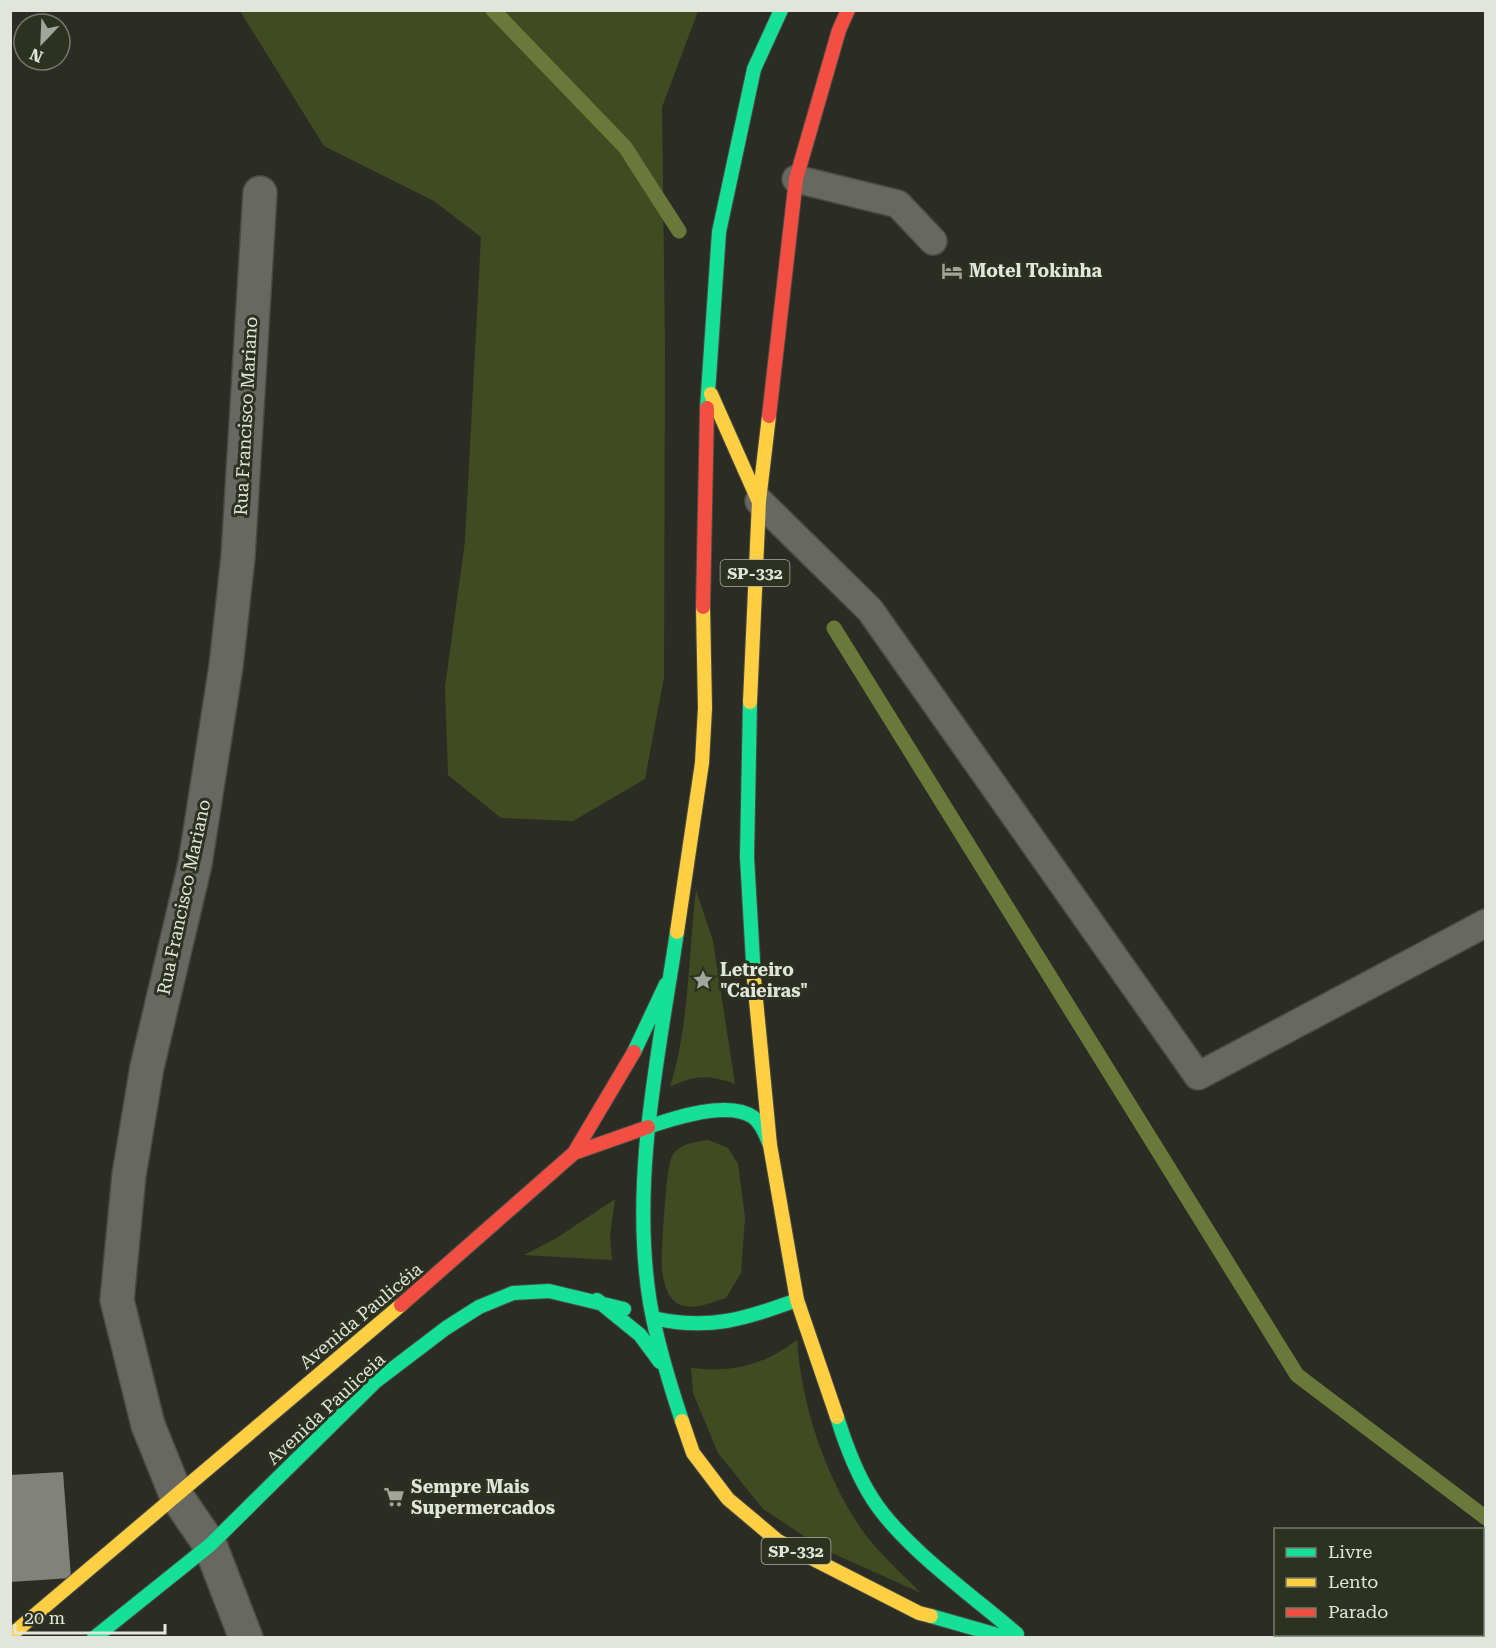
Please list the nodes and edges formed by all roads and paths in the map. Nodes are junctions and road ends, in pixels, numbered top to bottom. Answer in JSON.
{"nodes":[{"id":1,"x":781,"y":10,"type":"edge"},
{"id":2,"x":848,"y":10,"type":"edge"},
{"id":3,"x":796,"y":179,"type":"junction"},
{"id":4,"x":260,"y":193,"type":"dead end"},
{"id":5,"x":933,"y":241,"type":"dead end"},
{"id":6,"x":707,"y":384,"type":"junction"},
{"id":7,"x":759,"y":501,"type":"junction"},
{"id":8,"x":1485,"y":923,"type":"edge"},
{"id":9,"x":672,"y":972,"type":"junction"},
{"id":10,"x":648,"y":1127,"type":"junction"},
{"id":11,"x":770,"y":1145,"type":"junction"},
{"id":12,"x":574,"y":1153,"type":"junction"},
{"id":13,"x":597,"y":1300,"type":"junction"},
{"id":14,"x":797,"y":1300,"type":"junction"},
{"id":15,"x":653,"y":1318,"type":"junction"},
{"id":16,"x":665,"y":1372,"type":"junction"},
{"id":17,"x":177,"y":1497,"type":"junction"},
{"id":18,"x":210,"y":1545,"type":"junction"},
{"id":19,"x":10,"y":1635,"type":"edge"},
{"id":20,"x":94,"y":1638,"type":"edge"},
{"id":21,"x":246,"y":1638,"type":"edge"},
{"id":22,"x":1008,"y":1638,"type":"edge"},
{"id":23,"x":1020,"y":1638,"type":"edge"}],
"edges":[{"from":1,"to":6,"type":"main road","number":"SP-332"},
{"from":2,"to":3,"type":"main road","number":"SP-332"},
{"from":3,"to":5,"type":"lane"},
{"from":3,"to":7,"type":"main road","number":"SP-332"},
{"from":4,"to":17,"type":"street","name":"Rua Francisco Mariano"},
{"from":6,"to":7,"type":"main road"},
{"from":6,"to":9,"type":"main road","number":"SP-332"},
{"from":7,"to":8,"type":"lane"},
{"from":7,"to":11,"type":"main road","number":"SP-332"},
{"from":9,"to":10,"type":"main road","number":"SP-332"},
{"from":9,"to":12,"type":"main road","name":"Avenida Paulicéia"},
{"from":10,"to":11,"type":"main road"},
{"from":10,"to":12,"type":"main road"},
{"from":10,"to":15,"type":"main road","number":"SP-332"},
{"from":11,"to":14,"type":"main road","number":"SP-332"},
{"from":12,"to":17,"type":"main road","name":"Avenida Paulicéia"},
{"from":13,"to":15,"type":"main road","name":"Avenida Pauliceia"},
{"from":13,"to":16,"type":"main road"},
{"from":13,"to":18,"type":"main road","name":"Avenida Pauliceia"},
{"from":14,"to":15,"type":"main road","name":"Avenida Pauliceia"},
{"from":14,"to":23,"type":"main road","number":"SP-332"},
{"from":15,"to":16,"type":"main road","number":"SP-332"},
{"from":16,"to":22,"type":"main road","number":"SP-332"},
{"from":17,"to":18,"type":"street","name":"Rua Francisco Mariano"},
{"from":17,"to":19,"type":"main road","name":"Avenida Paulicéia"},
{"from":18,"to":20,"type":"main road","name":"Avenida Pauliceia"},
{"from":18,"to":21,"type":"street","name":"Rua Francisco Mariano"}]}
